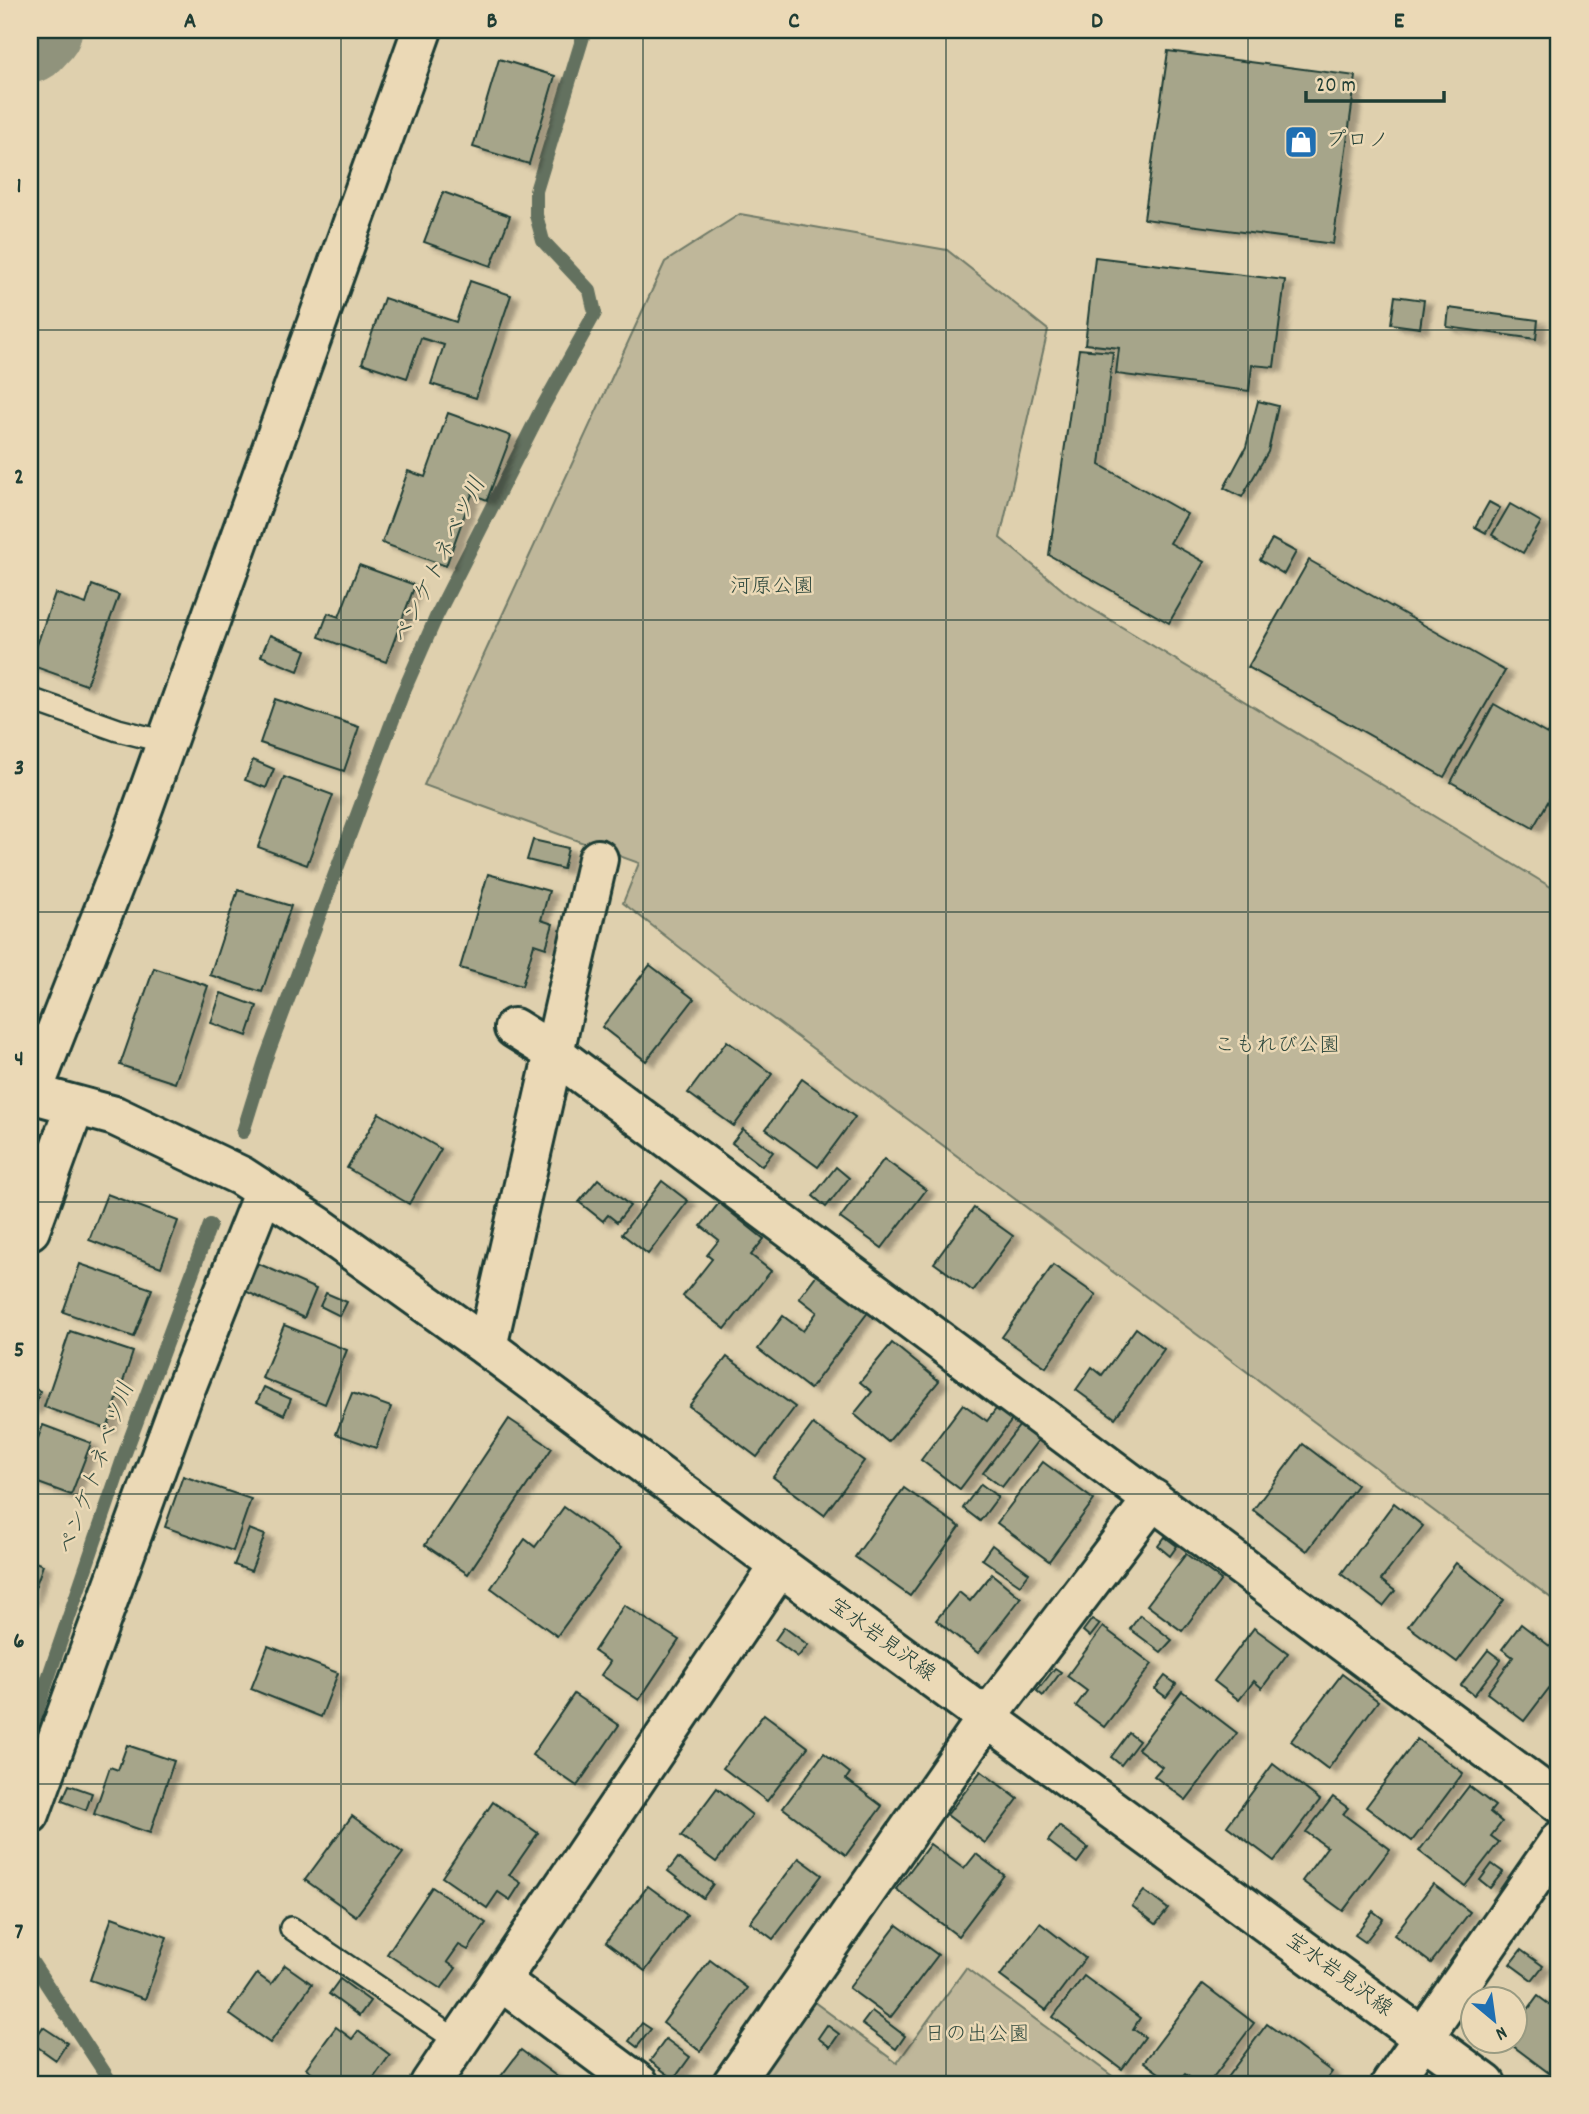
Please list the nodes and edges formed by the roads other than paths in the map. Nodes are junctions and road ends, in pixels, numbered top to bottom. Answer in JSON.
{"nodes":[{"id":1,"x":422,"y":30,"type":"edge"},
{"id":2,"x":30,"y":699,"type":"edge"},
{"id":3,"x":166,"y":742,"type":"junction"},
{"id":4,"x":598,"y":859,"type":"dead end"},
{"id":5,"x":514,"y":1028,"type":"dead end"},
{"id":6,"x":554,"y":1053,"type":"junction"},
{"id":7,"x":31,"y":1093,"type":"edge"},
{"id":8,"x":75,"y":1106,"type":"junction"},
{"id":9,"x":264,"y":1191,"type":"junction"},
{"id":10,"x":30,"y":1230,"type":"edge"},
{"id":11,"x":487,"y":1346,"type":"junction"},
{"id":12,"x":1153,"y":1499,"type":"junction"},
{"id":13,"x":780,"y":1566,"type":"junction"},
{"id":14,"x":986,"y":1719,"type":"junction"},
{"id":15,"x":1559,"y":1803,"type":"edge"},
{"id":16,"x":30,"y":1814,"type":"edge"},
{"id":17,"x":1559,"y":1841,"type":"edge"},
{"id":18,"x":291,"y":1928,"type":"dead end"},
{"id":19,"x":501,"y":1981,"type":"junction"},
{"id":20,"x":1423,"y":2038,"type":"junction"},
{"id":21,"x":459,"y":2042,"type":"junction"},
{"id":22,"x":619,"y":2079,"type":"edge"},
{"id":23,"x":430,"y":2084,"type":"edge"},
{"id":24,"x":732,"y":2084,"type":"edge"},
{"id":25,"x":1391,"y":2084,"type":"edge"},
{"id":26,"x":1486,"y":2084,"type":"edge"}],
"edges":[{"from":1,"to":3,"type":"street"},
{"from":2,"to":3,"type":"lane"},
{"from":3,"to":7,"type":"street"},
{"from":4,"to":6,"type":"street"},
{"from":5,"to":6,"type":"street"},
{"from":6,"to":11,"type":"street"},
{"from":6,"to":12,"type":"street"},
{"from":7,"to":8,"type":"street","name":"宝水岩見沢線"},
{"from":8,"to":9,"type":"street","name":"宝水岩見沢線"},
{"from":8,"to":10,"type":"street"},
{"from":9,"to":11,"type":"street","name":"宝水岩見沢線"},
{"from":9,"to":16,"type":"street"},
{"from":11,"to":13,"type":"street","name":"宝水岩見沢線"},
{"from":12,"to":14,"type":"street"},
{"from":12,"to":15,"type":"street"},
{"from":13,"to":14,"type":"street","name":"宝水岩見沢線"},
{"from":13,"to":19,"type":"street"},
{"from":14,"to":20,"type":"street","name":"宝水岩見沢線"},
{"from":14,"to":24,"type":"street"},
{"from":17,"to":20,"type":"street"},
{"from":18,"to":21,"type":"lane"},
{"from":19,"to":21,"type":"street"},
{"from":19,"to":22,"type":"street"},
{"from":20,"to":25,"type":"street"},
{"from":20,"to":26,"type":"street","name":"宝水岩見沢線"},
{"from":21,"to":23,"type":"street"}]}
